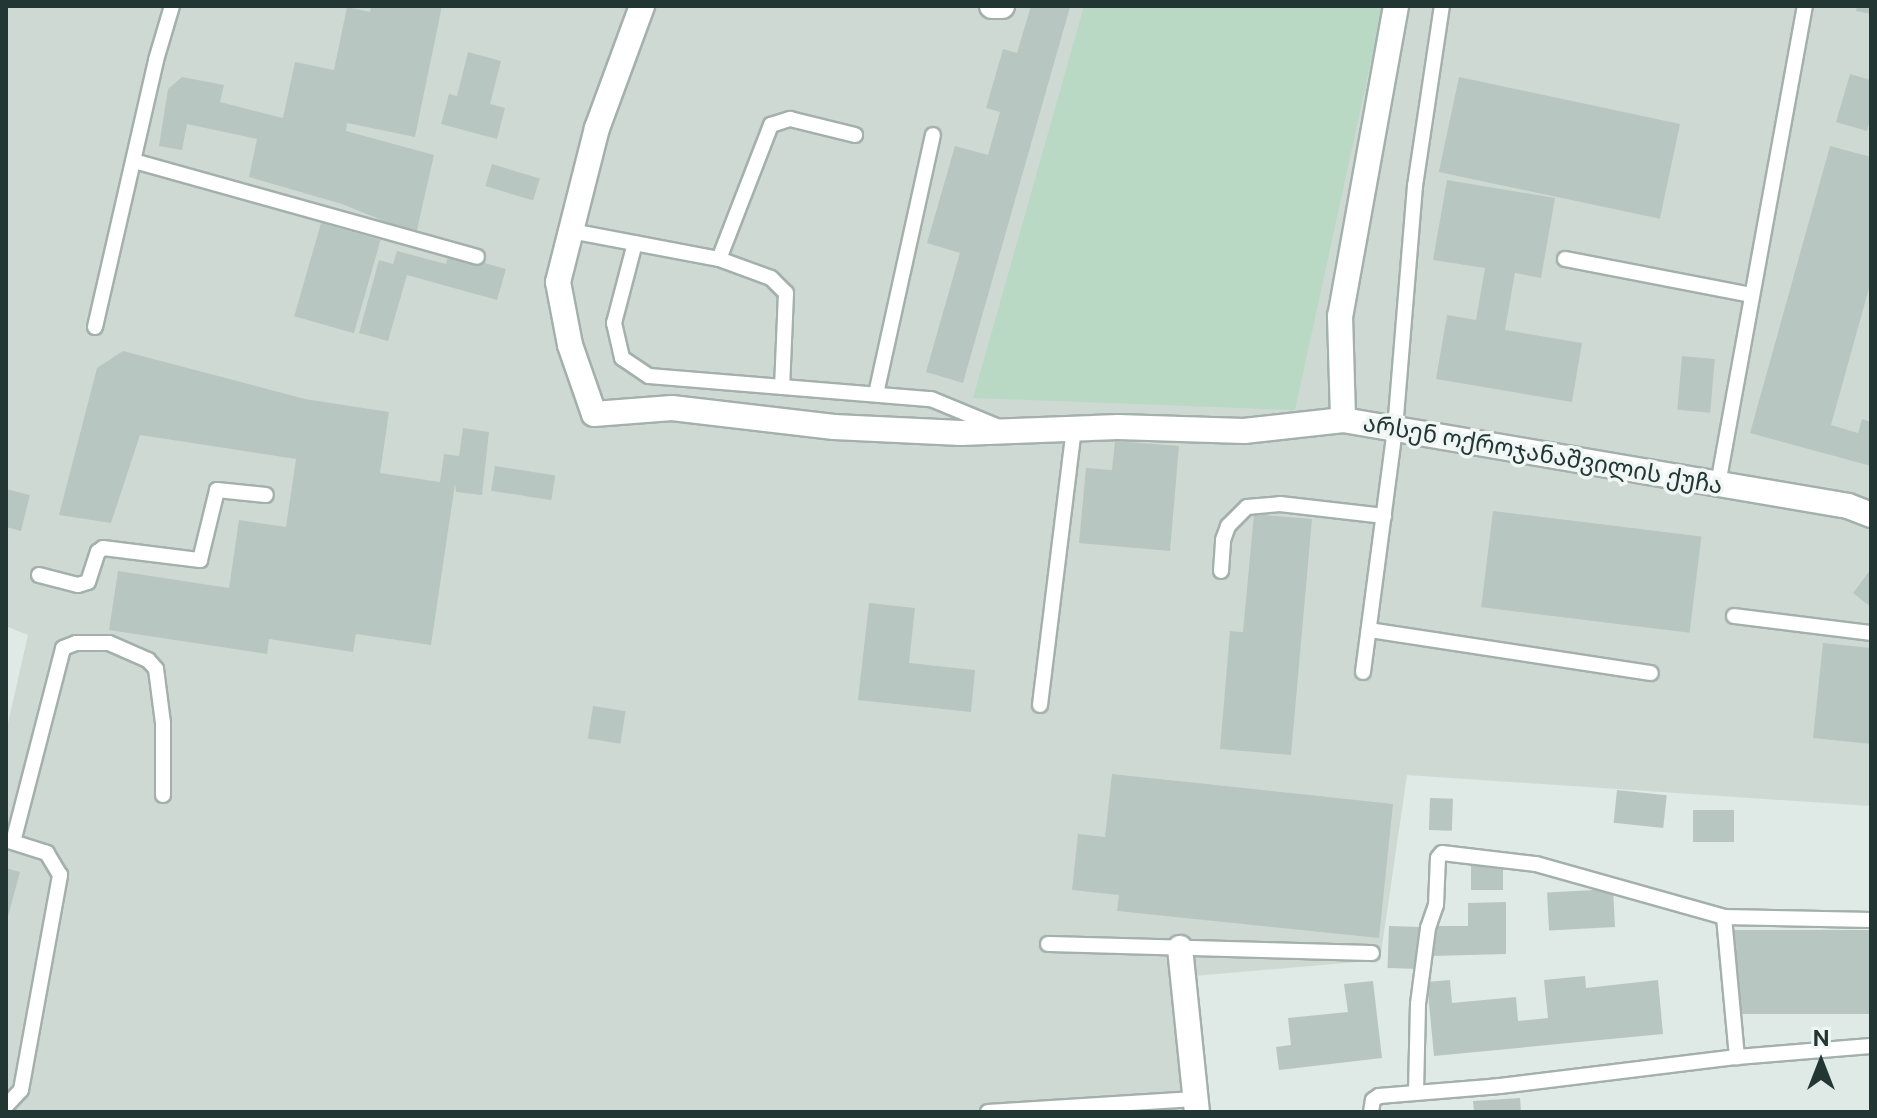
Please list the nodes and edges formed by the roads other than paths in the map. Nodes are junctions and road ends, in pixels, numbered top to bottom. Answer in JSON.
{"nodes":[{"id":1,"x":172,"y":6,"type":"edge"},
{"id":2,"x":642,"y":6,"type":"edge"},
{"id":3,"x":992,"y":6,"type":"edge"},
{"id":4,"x":1002,"y":6,"type":"edge"},
{"id":5,"x":1396,"y":6,"type":"edge"},
{"id":6,"x":1442,"y":6,"type":"edge"},
{"id":7,"x":1805,"y":6,"type":"edge"},
{"id":8,"x":855,"y":135,"type":"dead end"},
{"id":9,"x":933,"y":135,"type":"dead end"},
{"id":10,"x":134,"y":161,"type":"junction"},
{"id":11,"x":571,"y":231,"type":"junction"},
{"id":12,"x":635,"y":243,"type":"junction"},
{"id":13,"x":477,"y":257,"type":"dead end"},
{"id":14,"x":719,"y":259,"type":"junction"},
{"id":15,"x":1565,"y":259,"type":"dead end"},
{"id":16,"x":1752,"y":295,"type":"junction"},
{"id":17,"x":95,"y":327,"type":"dead end"},
{"id":18,"x":782,"y":387,"type":"junction"},
{"id":19,"x":876,"y":394,"type":"junction"},
{"id":20,"x":1343,"y":420,"type":"junction"},
{"id":21,"x":1074,"y":429,"type":"junction"},
{"id":22,"x":1395,"y":429,"type":"junction"},
{"id":23,"x":1010,"y":431,"type":"junction"},
{"id":24,"x":1718,"y":484,"type":"junction"},
{"id":25,"x":266,"y":495,"type":"dead end"},
{"id":26,"x":1871,"y":515,"type":"edge"},
{"id":27,"x":1384,"y":516,"type":"junction"},
{"id":28,"x":1221,"y":571,"type":"dead end"},
{"id":29,"x":39,"y":575,"type":"dead end"},
{"id":30,"x":1734,"y":616,"type":"dead end"},
{"id":31,"x":1369,"y":630,"type":"junction"},
{"id":32,"x":1871,"y":633,"type":"edge"},
{"id":33,"x":1363,"y":672,"type":"dead end"},
{"id":34,"x":1651,"y":673,"type":"dead end"},
{"id":35,"x":1040,"y":705,"type":"dead end"},
{"id":36,"x":163,"y":795,"type":"dead end"},
{"id":37,"x":10,"y":841,"type":"edge"},
{"id":38,"x":1724,"y":917,"type":"junction"},
{"id":39,"x":1871,"y":920,"type":"edge"},
{"id":40,"x":1048,"y":944,"type":"dead end"},
{"id":41,"x":1180,"y":948,"type":"junction"},
{"id":42,"x":1372,"y":953,"type":"dead end"},
{"id":43,"x":1871,"y":1046,"type":"edge"},
{"id":44,"x":1737,"y":1057,"type":"junction"},
{"id":45,"x":1416,"y":1092,"type":"junction"},
{"id":46,"x":1196,"y":1105,"type":"edge"},
{"id":47,"x":6,"y":1106,"type":"edge"},
{"id":48,"x":988,"y":1112,"type":"edge"},
{"id":49,"x":1371,"y":1112,"type":"edge"}],
"edges":[{"from":1,"to":10,"type":"lane"},
{"from":2,"to":11,"type":"street"},
{"from":3,"to":4,"type":"street"},
{"from":5,"to":20,"type":"street","name":"არსენ ოქროჯანაშვილის ქუჩა"},
{"from":6,"to":22,"type":"lane"},
{"from":7,"to":16,"type":"lane"},
{"from":8,"to":14,"type":"lane"},
{"from":9,"to":19,"type":"lane"},
{"from":10,"to":13,"type":"lane"},
{"from":10,"to":17,"type":"lane"},
{"from":11,"to":12,"type":"lane"},
{"from":11,"to":23,"type":"street"},
{"from":12,"to":14,"type":"lane"},
{"from":12,"to":18,"type":"lane"},
{"from":14,"to":18,"type":"lane"},
{"from":15,"to":16,"type":"lane"},
{"from":16,"to":24,"type":"lane"},
{"from":18,"to":19,"type":"lane"},
{"from":19,"to":23,"type":"lane"},
{"from":20,"to":21,"type":"street"},
{"from":20,"to":22,"type":"street","name":"არსენ ოქროჯანაშვილის ქუჩა"},
{"from":21,"to":23,"type":"street"},
{"from":21,"to":35,"type":"lane"},
{"from":22,"to":24,"type":"street","name":"არსენ ოქროჯანაშვილის ქუჩა"},
{"from":22,"to":27,"type":"lane"},
{"from":24,"to":26,"type":"street","name":"არსენ ოქროჯანაშვილის ქუჩა"},
{"from":25,"to":29,"type":"lane"},
{"from":27,"to":28,"type":"lane"},
{"from":27,"to":31,"type":"lane"},
{"from":30,"to":32,"type":"lane"},
{"from":31,"to":33,"type":"lane"},
{"from":31,"to":34,"type":"lane"},
{"from":36,"to":37,"type":"lane"},
{"from":37,"to":47,"type":"lane"},
{"from":38,"to":39,"type":"lane"},
{"from":38,"to":44,"type":"lane"},
{"from":38,"to":45,"type":"lane"},
{"from":40,"to":41,"type":"lane"},
{"from":41,"to":42,"type":"lane"},
{"from":41,"to":46,"type":"street"},
{"from":43,"to":44,"type":"lane"},
{"from":44,"to":45,"type":"lane"},
{"from":45,"to":49,"type":"lane"},
{"from":46,"to":48,"type":"lane"}]}
